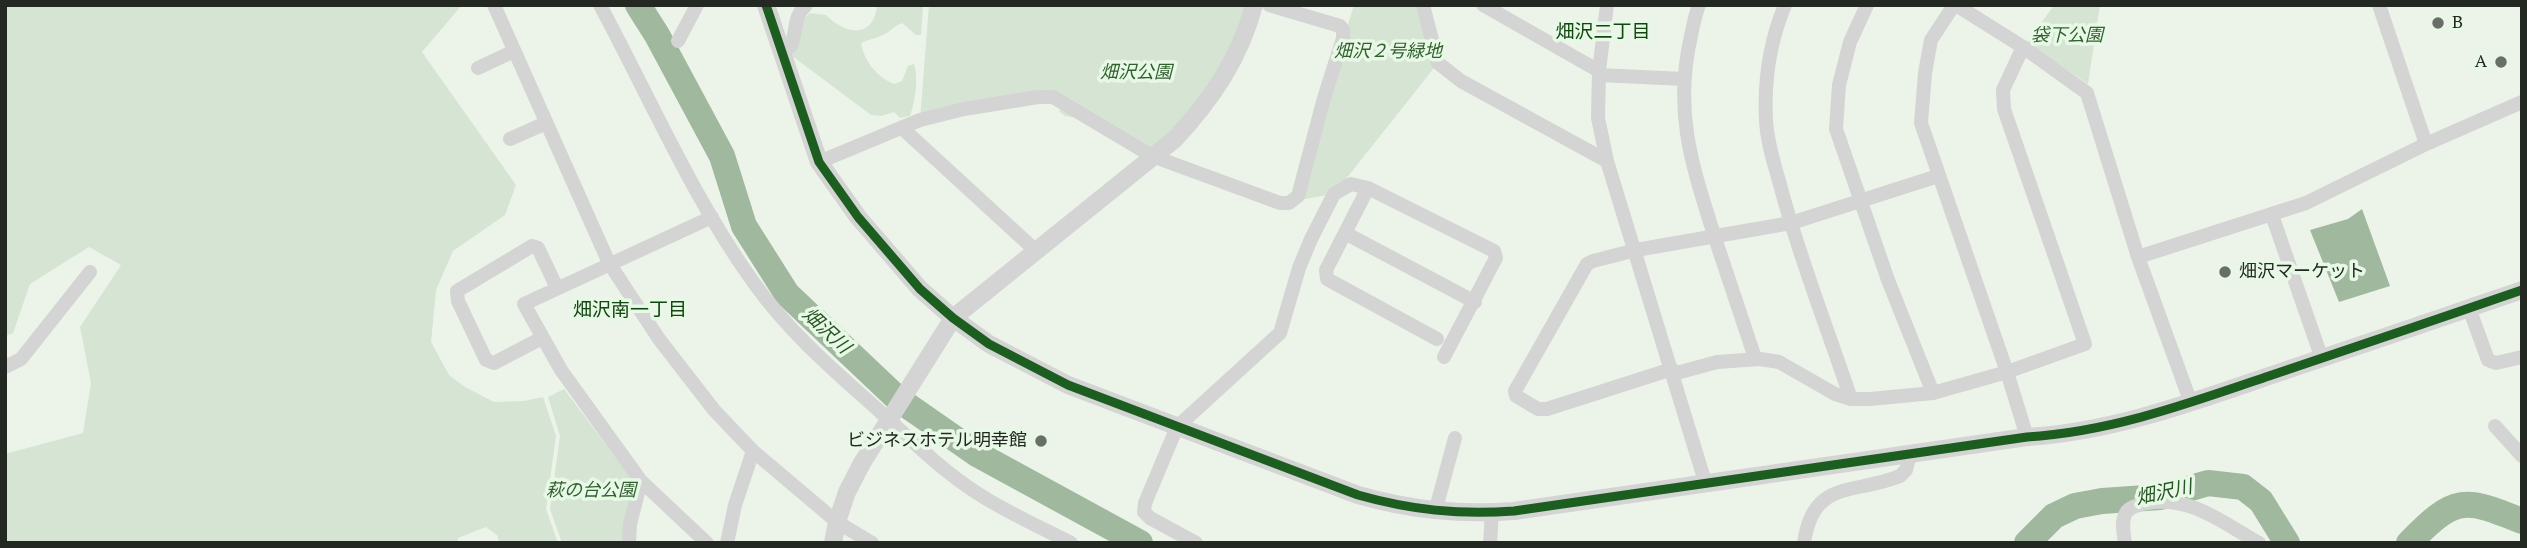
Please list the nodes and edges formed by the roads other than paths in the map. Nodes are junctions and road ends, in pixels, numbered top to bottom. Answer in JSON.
{"nodes":[{"id":1,"x":494,"y":5,"type":"edge"},
{"id":2,"x":600,"y":5,"type":"edge"},
{"id":3,"x":697,"y":5,"type":"edge"},
{"id":4,"x":765,"y":5,"type":"edge"},
{"id":5,"x":806,"y":5,"type":"edge"},
{"id":6,"x":1254,"y":5,"type":"edge"},
{"id":7,"x":1269,"y":5,"type":"edge"},
{"id":8,"x":1423,"y":5,"type":"edge"},
{"id":9,"x":1483,"y":5,"type":"edge"},
{"id":10,"x":1607,"y":5,"type":"edge"},
{"id":11,"x":1699,"y":5,"type":"edge"},
{"id":12,"x":1867,"y":5,"type":"edge"},
{"id":13,"x":1955,"y":5,"type":"edge"},
{"id":14,"x":2379,"y":5,"type":"edge"},
{"id":15,"x":1782,"y":6,"type":"edge"},
{"id":16,"x":678,"y":41,"type":"dead end"},
{"id":17,"x":2023,"y":47,"type":"junction"},
{"id":18,"x":514,"y":51,"type":"junction"},
{"id":19,"x":782,"y":53,"type":"junction"},
{"id":20,"x":478,"y":68,"type":"dead end"},
{"id":21,"x":1599,"y":73,"type":"junction"},
{"id":22,"x":1684,"y":79,"type":"junction"},
{"id":23,"x":2522,"y":102,"type":"edge"},
{"id":24,"x":546,"y":123,"type":"junction"},
{"id":25,"x":901,"y":128,"type":"junction"},
{"id":26,"x":510,"y":139,"type":"dead end"},
{"id":27,"x":2426,"y":144,"type":"junction"},
{"id":28,"x":1152,"y":156,"type":"junction"},
{"id":29,"x":1607,"y":161,"type":"junction"},
{"id":30,"x":819,"y":162,"type":"junction"},
{"id":31,"x":1938,"y":176,"type":"junction"},
{"id":32,"x":1368,"y":188,"type":"junction"},
{"id":33,"x":1861,"y":200,"type":"junction"},
{"id":34,"x":2272,"y":215,"type":"junction"},
{"id":35,"x":712,"y":217,"type":"junction"},
{"id":36,"x":1791,"y":223,"type":"junction"},
{"id":37,"x":1345,"y":233,"type":"junction"},
{"id":38,"x":1715,"y":237,"type":"junction"},
{"id":39,"x":1035,"y":250,"type":"junction"},
{"id":40,"x":1636,"y":250,"type":"junction"},
{"id":41,"x":2138,"y":257,"type":"junction"},
{"id":42,"x":609,"y":263,"type":"junction"},
{"id":43,"x":90,"y":272,"type":"dead end"},
{"id":44,"x":557,"y":288,"type":"junction"},
{"id":45,"x":2522,"y":290,"type":"edge"},
{"id":46,"x":1475,"y":302,"type":"junction"},
{"id":47,"x":2469,"y":308,"type":"junction"},
{"id":48,"x":953,"y":318,"type":"junction"},
{"id":49,"x":542,"y":338,"type":"junction"},
{"id":50,"x":1437,"y":339,"type":"dead end"},
{"id":51,"x":1444,"y":356,"type":"dead end"},
{"id":52,"x":2522,"y":357,"type":"edge"},
{"id":53,"x":1755,"y":358,"type":"junction"},
{"id":54,"x":2322,"y":359,"type":"junction"},
{"id":55,"x":5,"y":367,"type":"edge"},
{"id":56,"x":1673,"y":372,"type":"junction"},
{"id":57,"x":2007,"y":372,"type":"junction"},
{"id":58,"x":1933,"y":393,"type":"junction"},
{"id":59,"x":1851,"y":399,"type":"junction"},
{"id":60,"x":2191,"y":403,"type":"junction"},
{"id":61,"x":888,"y":420,"type":"junction"},
{"id":62,"x":2495,"y":426,"type":"dead end"},
{"id":63,"x":1177,"y":427,"type":"junction"},
{"id":64,"x":2027,"y":437,"type":"junction"},
{"id":65,"x":1455,"y":438,"type":"dead end"},
{"id":66,"x":753,"y":451,"type":"junction"},
{"id":67,"x":1910,"y":454,"type":"junction"},
{"id":68,"x":2522,"y":456,"type":"edge"},
{"id":69,"x":641,"y":481,"type":"junction"},
{"id":70,"x":1706,"y":485,"type":"junction"},
{"id":71,"x":1434,"y":512,"type":"junction"},
{"id":72,"x":1492,"y":512,"type":"junction"},
{"id":73,"x":837,"y":522,"type":"junction"},
{"id":74,"x":629,"y":543,"type":"edge"},
{"id":75,"x":707,"y":543,"type":"edge"},
{"id":76,"x":727,"y":543,"type":"edge"},
{"id":77,"x":834,"y":543,"type":"edge"},
{"id":78,"x":872,"y":543,"type":"edge"},
{"id":79,"x":1071,"y":543,"type":"edge"},
{"id":80,"x":1196,"y":543,"type":"edge"},
{"id":81,"x":1490,"y":543,"type":"edge"},
{"id":82,"x":1804,"y":543,"type":"edge"},
{"id":83,"x":2125,"y":543,"type":"edge"},
{"id":84,"x":2259,"y":543,"type":"edge"}],
"edges":[{"from":1,"to":18,"type":"street"},
{"from":2,"to":35,"type":"street"},
{"from":3,"to":16,"type":"street"},
{"from":4,"to":19,"type":"street"},
{"from":5,"to":19,"type":"street"},
{"from":6,"to":28,"type":"street"},
{"from":7,"to":28,"type":"street"},
{"from":8,"to":29,"type":"street"},
{"from":9,"to":21,"type":"street"},
{"from":10,"to":21,"type":"street"},
{"from":11,"to":22,"type":"street"},
{"from":12,"to":33,"type":"street"},
{"from":13,"to":17,"type":"street"},
{"from":13,"to":31,"type":"street"},
{"from":14,"to":27,"type":"street"},
{"from":15,"to":36,"type":"street"},
{"from":17,"to":41,"type":"street"},
{"from":17,"to":57,"type":"street"},
{"from":18,"to":20,"type":"street"},
{"from":18,"to":24,"type":"street"},
{"from":19,"to":30,"type":"street"},
{"from":21,"to":22,"type":"street"},
{"from":21,"to":29,"type":"street"},
{"from":22,"to":38,"type":"street"},
{"from":23,"to":27,"type":"street"},
{"from":24,"to":26,"type":"street"},
{"from":24,"to":42,"type":"street"},
{"from":25,"to":28,"type":"street"},
{"from":25,"to":30,"type":"street"},
{"from":25,"to":39,"type":"street"},
{"from":27,"to":34,"type":"street"},
{"from":28,"to":39,"type":"street"},
{"from":29,"to":40,"type":"street"},
{"from":30,"to":48,"type":"street"},
{"from":31,"to":33,"type":"street"},
{"from":31,"to":57,"type":"street"},
{"from":32,"to":37,"type":"street"},
{"from":32,"to":46,"type":"street"},
{"from":32,"to":63,"type":"street"},
{"from":33,"to":36,"type":"street"},
{"from":33,"to":58,"type":"street"},
{"from":34,"to":41,"type":"street"},
{"from":34,"to":54,"type":"street"},
{"from":35,"to":42,"type":"street"},
{"from":35,"to":61,"type":"street"},
{"from":36,"to":38,"type":"street"},
{"from":36,"to":59,"type":"street"},
{"from":37,"to":46,"type":"street"},
{"from":37,"to":50,"type":"street"},
{"from":38,"to":40,"type":"street"},
{"from":38,"to":53,"type":"street"},
{"from":39,"to":48,"type":"street"},
{"from":40,"to":56,"type":"street"},
{"from":40,"to":56,"type":"street"},
{"from":41,"to":60,"type":"street"},
{"from":42,"to":44,"type":"street"},
{"from":42,"to":66,"type":"street"},
{"from":43,"to":55,"type":"street"},
{"from":44,"to":49,"type":"street"},
{"from":44,"to":49,"type":"street"},
{"from":45,"to":47,"type":"street"},
{"from":46,"to":51,"type":"street"},
{"from":47,"to":52,"type":"street"},
{"from":47,"to":54,"type":"street"},
{"from":48,"to":61,"type":"street"},
{"from":48,"to":63,"type":"street"},
{"from":49,"to":69,"type":"street"},
{"from":53,"to":56,"type":"street"},
{"from":53,"to":59,"type":"street"},
{"from":54,"to":60,"type":"street"},
{"from":56,"to":70,"type":"street"},
{"from":57,"to":58,"type":"street"},
{"from":57,"to":64,"type":"street"},
{"from":58,"to":59,"type":"street"},
{"from":60,"to":64,"type":"street"},
{"from":61,"to":73,"type":"street"},
{"from":61,"to":79,"type":"street"},
{"from":62,"to":68,"type":"street"},
{"from":63,"to":71,"type":"street"},
{"from":63,"to":80,"type":"street"},
{"from":64,"to":67,"type":"street"},
{"from":65,"to":71,"type":"street"},
{"from":66,"to":73,"type":"street"},
{"from":66,"to":76,"type":"street"},
{"from":67,"to":70,"type":"street"},
{"from":67,"to":82,"type":"street"},
{"from":69,"to":74,"type":"street"},
{"from":69,"to":75,"type":"street"},
{"from":70,"to":72,"type":"street"},
{"from":71,"to":72,"type":"street"},
{"from":72,"to":81,"type":"street"},
{"from":73,"to":77,"type":"street"},
{"from":73,"to":78,"type":"street"},
{"from":83,"to":84,"type":"street"}]}
